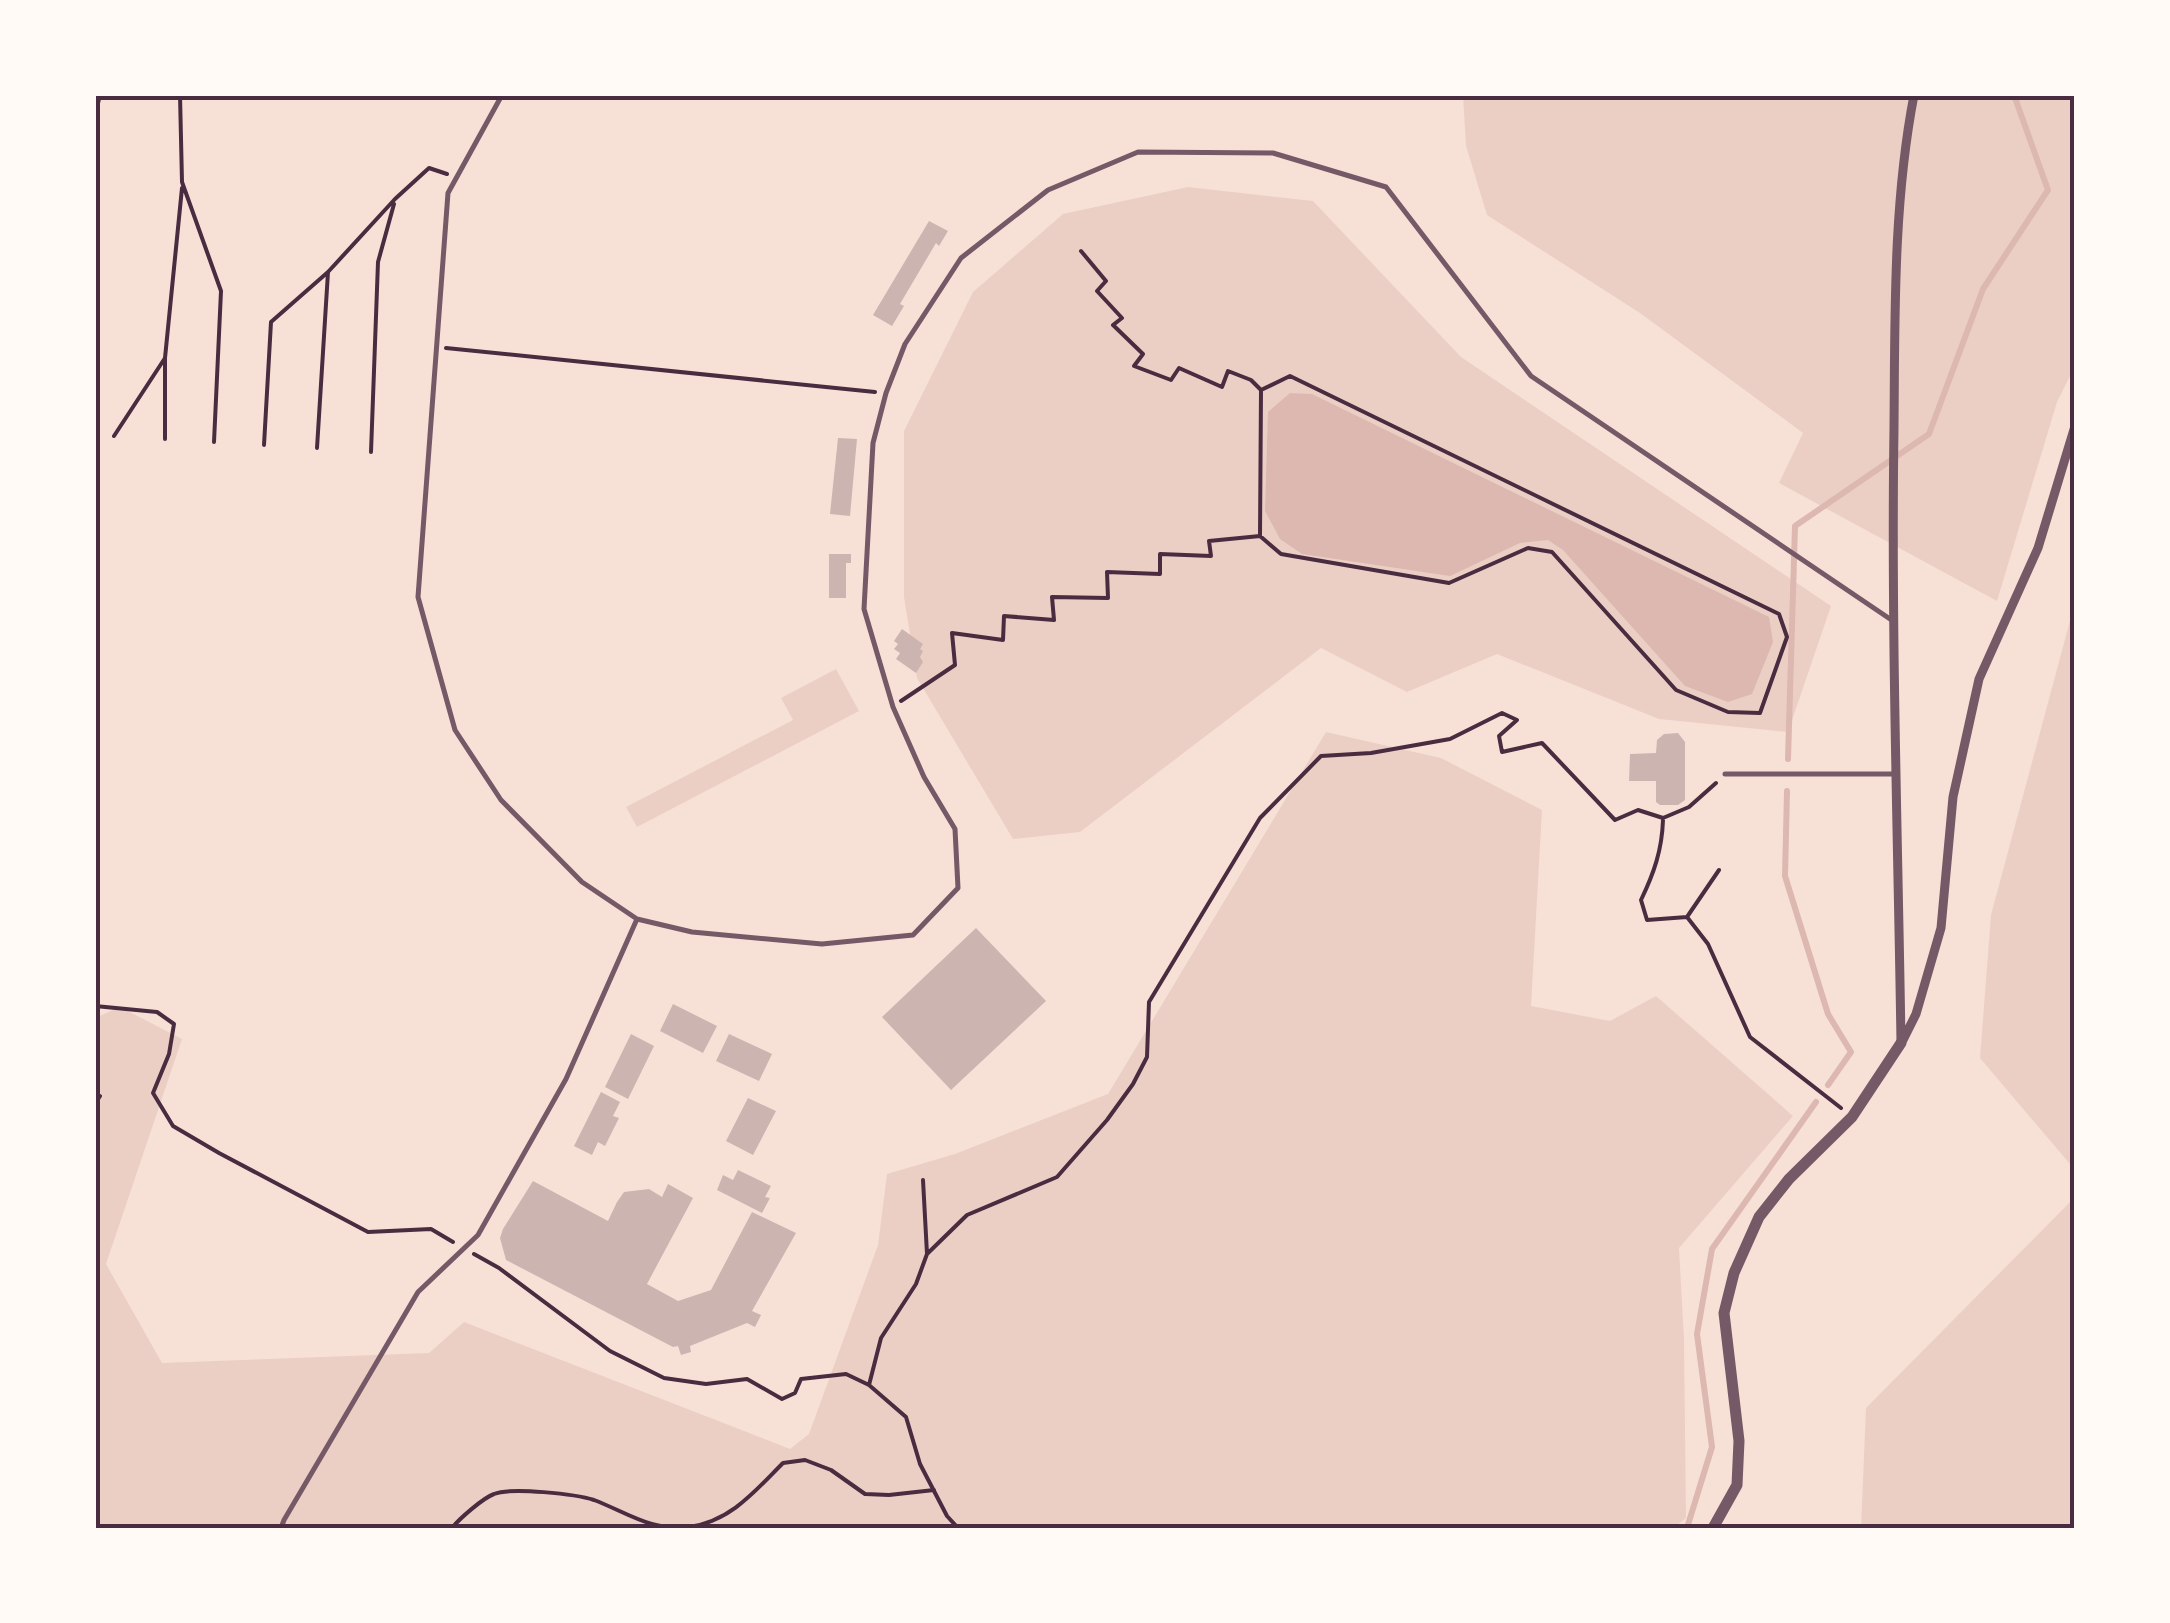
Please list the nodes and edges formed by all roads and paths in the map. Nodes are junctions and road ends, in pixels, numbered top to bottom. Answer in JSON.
{"nodes":[{"id":1,"x":100,"y":95,"type":"edge"},
{"id":2,"x":180,"y":95,"type":"edge"},
{"id":3,"x":502,"y":95,"type":"edge"},
{"id":4,"x":1914,"y":95,"type":"edge"},
{"id":5,"x":95,"y":111,"type":"edge"},
{"id":6,"x":457,"y":177,"type":"junction"},
{"id":7,"x":182,"y":184,"type":"junction"},
{"id":8,"x":395,"y":200,"type":"junction"},
{"id":9,"x":1081,"y":252,"type":"dead end"},
{"id":10,"x":328,"y":272,"type":"junction"},
{"id":11,"x":437,"y":347,"type":"junction"},
{"id":12,"x":165,"y":358,"type":"junction"},
{"id":13,"x":1260,"y":390,"type":"junction"},
{"id":14,"x":886,"y":393,"type":"junction"},
{"id":15,"x":2075,"y":426,"type":"edge"},
{"id":16,"x":114,"y":436,"type":"dead end"},
{"id":17,"x":165,"y":440,"type":"dead end"},
{"id":18,"x":214,"y":442,"type":"dead end"},
{"id":19,"x":264,"y":445,"type":"dead end"},
{"id":20,"x":318,"y":448,"type":"dead end"},
{"id":21,"x":370,"y":452,"type":"dead end"},
{"id":22,"x":1260,"y":536,"type":"junction"},
{"id":23,"x":1894,"y":622,"type":"junction"},
{"id":24,"x":893,"y":706,"type":"junction"},
{"id":25,"x":1725,"y":774,"type":"joint"},
{"id":26,"x":1897,"y":774,"type":"junction"},
{"id":27,"x":1663,"y":818,"type":"junction"},
{"id":28,"x":1720,"y":870,"type":"dead end"},
{"id":29,"x":1688,"y":917,"type":"junction"},
{"id":30,"x":638,"y":919,"type":"junction"},
{"id":31,"x":95,"y":1006,"type":"edge"},
{"id":32,"x":1901,"y":1043,"type":"junction"},
{"id":33,"x":95,"y":1094,"type":"edge"},
{"id":34,"x":95,"y":1104,"type":"edge"},
{"id":35,"x":1852,"y":1118,"type":"junction"},
{"id":36,"x":923,"y":1180,"type":"dead end"},
{"id":37,"x":464,"y":1248,"type":"junction"},
{"id":38,"x":926,"y":1254,"type":"junction"},
{"id":39,"x":869,"y":1384,"type":"junction"},
{"id":40,"x":934,"y":1490,"type":"junction"},
{"id":41,"x":281,"y":1528,"type":"edge"},
{"id":42,"x":452,"y":1528,"type":"edge"},
{"id":43,"x":958,"y":1528,"type":"edge"},
{"id":44,"x":1713,"y":1528,"type":"edge"}],
"edges":[{"from":1,"to":5,"type":"lane"},
{"from":2,"to":7,"type":"path"},
{"from":3,"to":6,"type":"lane"},
{"from":4,"to":23,"type":"street"},
{"from":6,"to":8,"type":"path"},
{"from":6,"to":11,"type":"lane"},
{"from":7,"to":12,"type":"path"},
{"from":7,"to":18,"type":"path"},
{"from":8,"to":10,"type":"path"},
{"from":8,"to":21,"type":"path"},
{"from":9,"to":13,"type":"path"},
{"from":10,"to":19,"type":"path"},
{"from":10,"to":20,"type":"path"},
{"from":11,"to":14,"type":"path"},
{"from":11,"to":30,"type":"lane"},
{"from":12,"to":16,"type":"path"},
{"from":12,"to":17,"type":"path"},
{"from":13,"to":22,"type":"path"},
{"from":13,"to":22,"type":"path"},
{"from":14,"to":23,"type":"lane"},
{"from":14,"to":24,"type":"lane"},
{"from":15,"to":32,"type":"street"},
{"from":22,"to":24,"type":"path"},
{"from":23,"to":26,"type":"street"},
{"from":24,"to":30,"type":"lane"},
{"from":25,"to":26,"type":"lane"},
{"from":25,"to":27,"type":"path"},
{"from":26,"to":32,"type":"street"},
{"from":27,"to":29,"type":"path"},
{"from":27,"to":38,"type":"path"},
{"from":28,"to":29,"type":"path"},
{"from":29,"to":35,"type":"path"},
{"from":30,"to":37,"type":"lane"},
{"from":31,"to":37,"type":"path"},
{"from":32,"to":35,"type":"street"},
{"from":33,"to":34,"type":"path"},
{"from":35,"to":44,"type":"street"},
{"from":36,"to":38,"type":"path"},
{"from":37,"to":39,"type":"path"},
{"from":37,"to":41,"type":"lane"},
{"from":38,"to":39,"type":"path"},
{"from":39,"to":40,"type":"path"},
{"from":40,"to":42,"type":"path"},
{"from":40,"to":43,"type":"path"}]}
